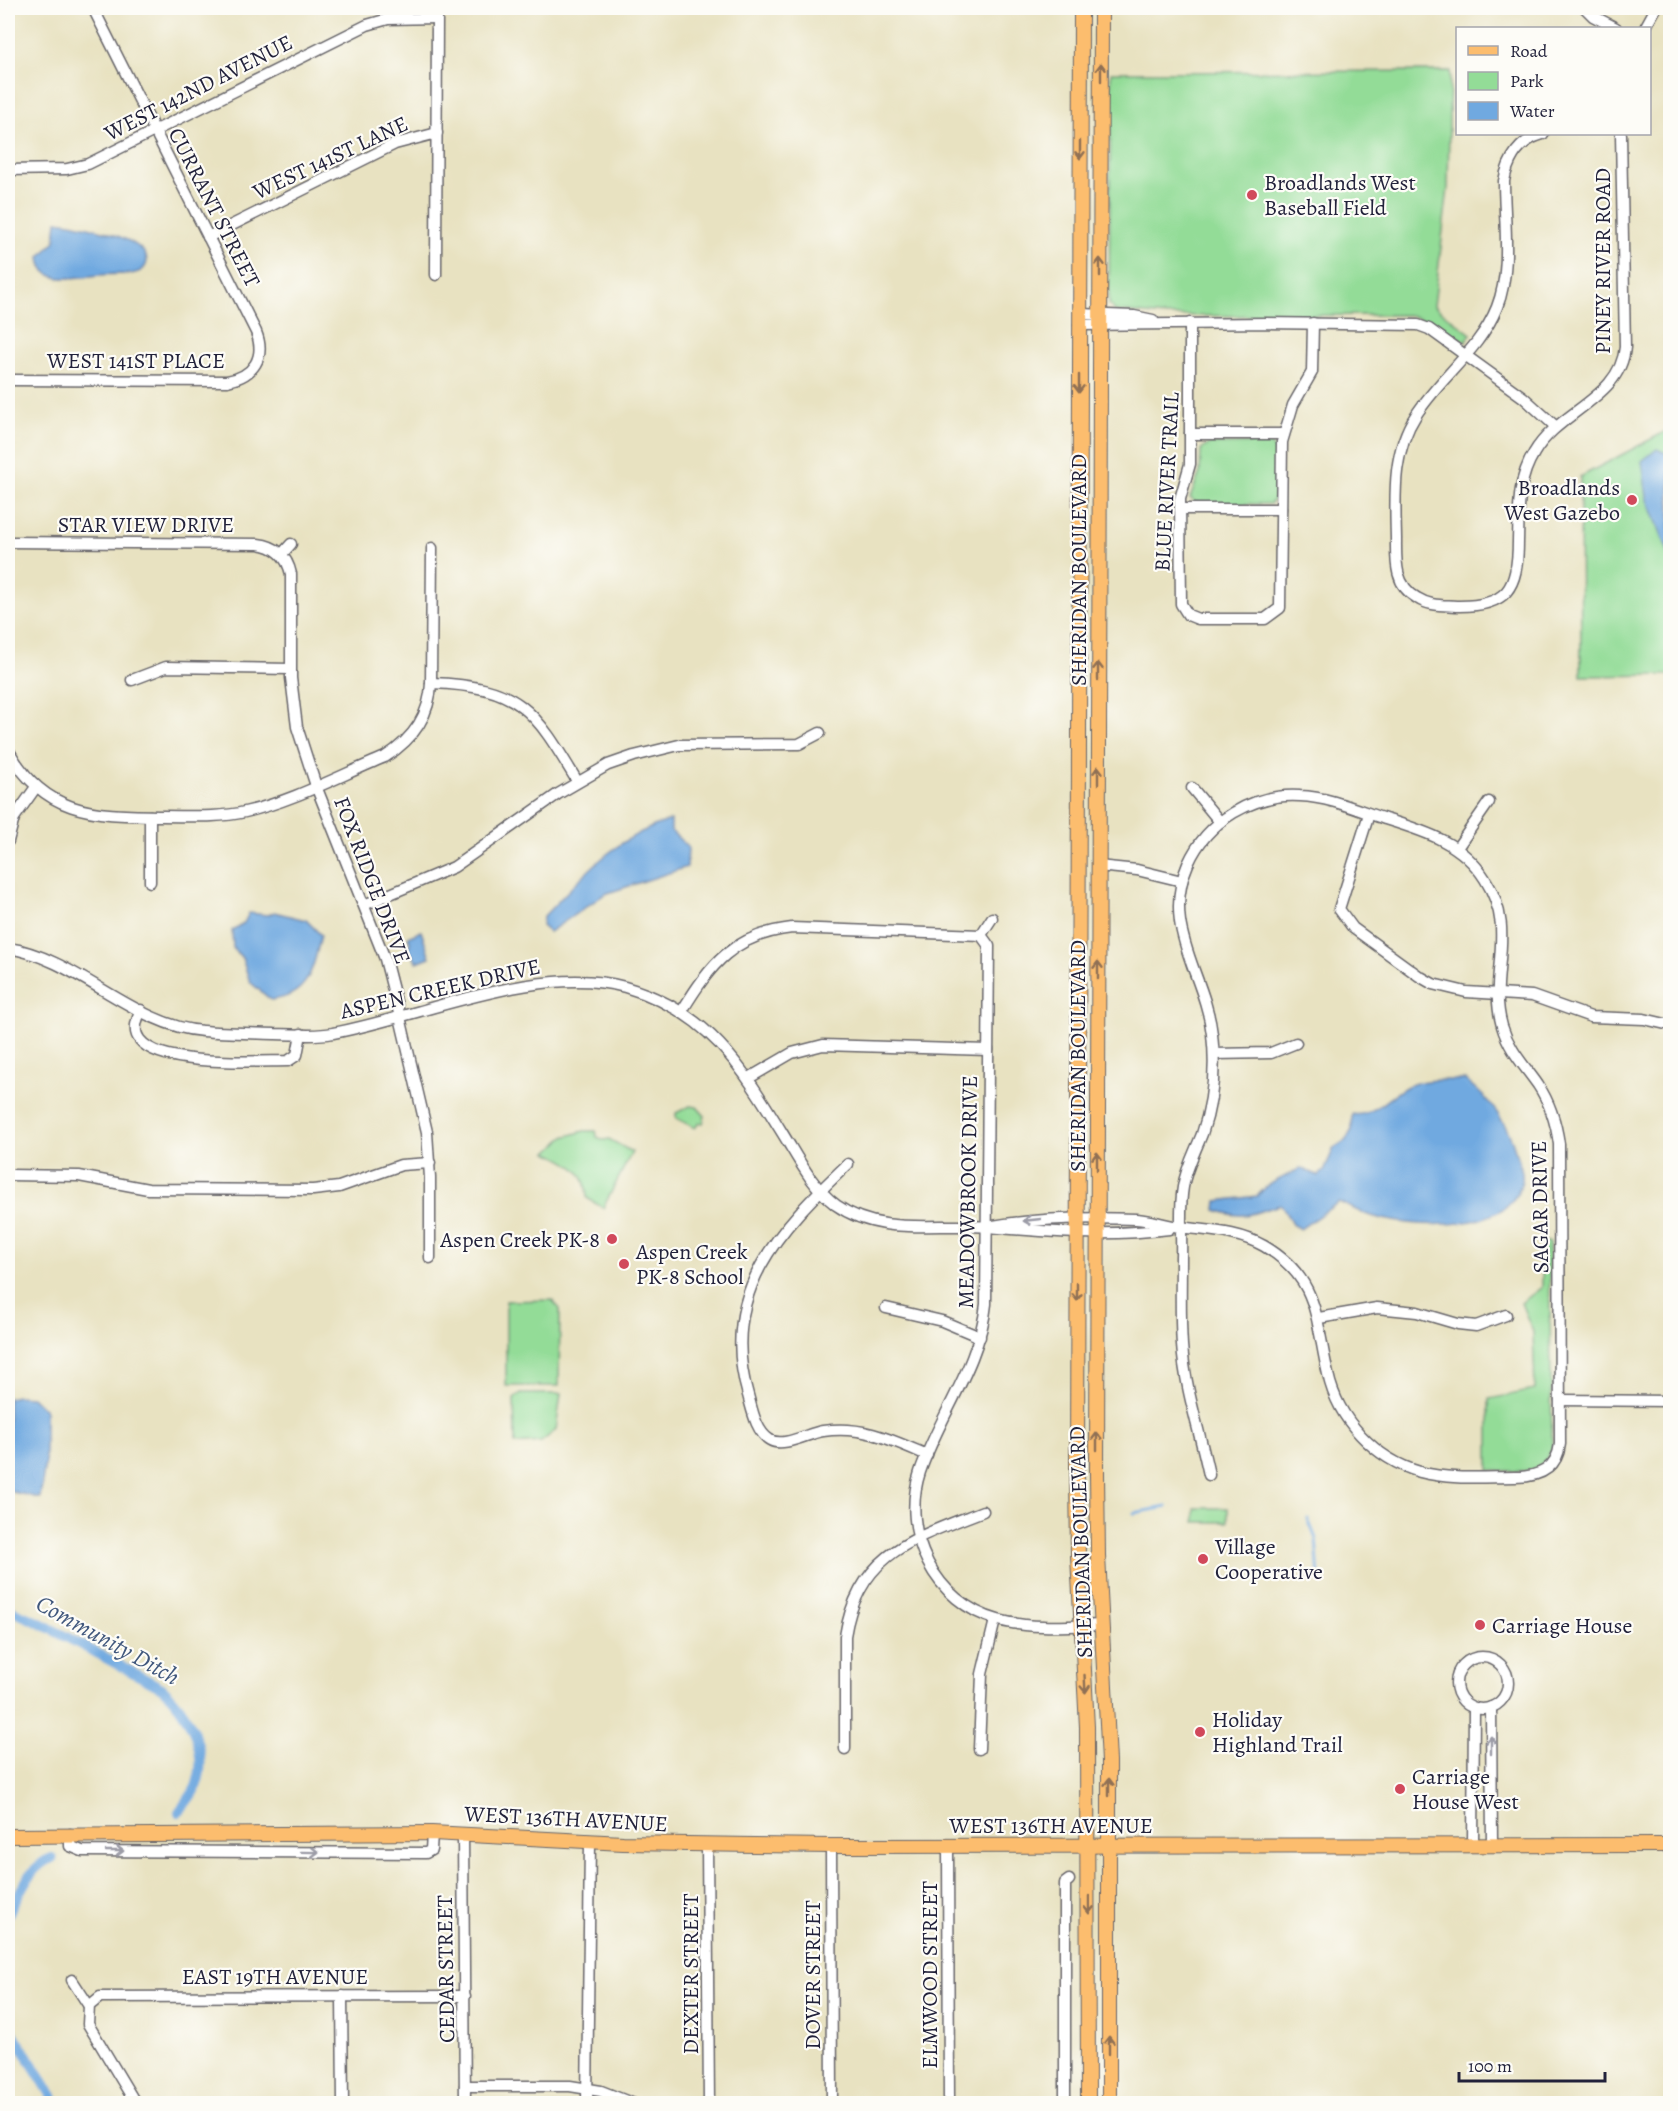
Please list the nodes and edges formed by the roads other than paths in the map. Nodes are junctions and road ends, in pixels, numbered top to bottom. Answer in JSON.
{"nodes":[{"id":1,"x":93,"y":8,"type":"edge"},
{"id":2,"x":1081,"y":8,"type":"edge"},
{"id":3,"x":1101,"y":8,"type":"edge"},
{"id":4,"x":1585,"y":8,"type":"edge"},
{"id":5,"x":1656,"y":8,"type":"edge"},
{"id":6,"x":437,"y":13,"type":"edge"},
{"id":7,"x":1614,"y":27,"type":"edge"},
{"id":8,"x":1646,"y":27,"type":"edge"},
{"id":9,"x":155,"y":131,"type":"junction"},
{"id":10,"x":437,"y":133,"type":"junction"},
{"id":11,"x":1541,"y":135,"type":"edge"},
{"id":12,"x":1621,"y":135,"type":"edge"},
{"id":13,"x":8,"y":170,"type":"edge"},
{"id":14,"x":208,"y":237,"type":"junction"},
{"id":15,"x":436,"y":275,"type":"dead end"},
{"id":16,"x":1080,"y":320,"type":"junction"},
{"id":17,"x":1100,"y":320,"type":"junction"},
{"id":18,"x":1190,"y":323,"type":"junction"},
{"id":19,"x":1313,"y":323,"type":"junction"},
{"id":20,"x":1466,"y":356,"type":"junction"},
{"id":21,"x":257,"y":362,"type":"joint"},
{"id":22,"x":8,"y":380,"type":"edge"},
{"id":23,"x":1555,"y":426,"type":"junction"},
{"id":24,"x":1190,"y":434,"type":"junction"},
{"id":25,"x":1283,"y":434,"type":"junction"},
{"id":26,"x":1180,"y":509,"type":"junction"},
{"id":27,"x":1281,"y":509,"type":"junction"},
{"id":28,"x":8,"y":542,"type":"edge"},
{"id":29,"x":291,"y":544,"type":"dead end"},
{"id":30,"x":432,"y":548,"type":"dead end"},
{"id":31,"x":282,"y":554,"type":"junction"},
{"id":32,"x":290,"y":669,"type":"junction"},
{"id":33,"x":132,"y":681,"type":"dead end"},
{"id":34,"x":432,"y":683,"type":"junction"},
{"id":35,"x":820,"y":733,"type":"dead end"},
{"id":36,"x":8,"y":749,"type":"edge"},
{"id":37,"x":578,"y":781,"type":"junction"},
{"id":38,"x":316,"y":786,"type":"junction"},
{"id":39,"x":36,"y":787,"type":"junction"},
{"id":40,"x":1192,"y":788,"type":"dead end"},
{"id":41,"x":1489,"y":802,"type":"dead end"},
{"id":42,"x":1369,"y":814,"type":"junction"},
{"id":43,"x":150,"y":816,"type":"junction"},
{"id":44,"x":1220,"y":822,"type":"junction"},
{"id":45,"x":8,"y":841,"type":"edge"},
{"id":46,"x":1457,"y":848,"type":"junction"},
{"id":47,"x":1098,"y":866,"type":"junction"},
{"id":48,"x":1182,"y":881,"type":"junction"},
{"id":49,"x":150,"y":882,"type":"dead end"},
{"id":50,"x":364,"y":904,"type":"junction"},
{"id":51,"x":992,"y":918,"type":"dead end"},
{"id":52,"x":981,"y":935,"type":"junction"},
{"id":53,"x":8,"y":948,"type":"edge"},
{"id":54,"x":1498,"y":993,"type":"junction"},
{"id":55,"x":141,"y":1010,"type":"junction"},
{"id":56,"x":682,"y":1011,"type":"junction"},
{"id":57,"x":400,"y":1017,"type":"junction"},
{"id":58,"x":1671,"y":1025,"type":"edge"},
{"id":59,"x":301,"y":1034,"type":"junction"},
{"id":60,"x":1296,"y":1043,"type":"dead end"},
{"id":61,"x":988,"y":1050,"type":"junction"},
{"id":62,"x":1214,"y":1054,"type":"junction"},
{"id":63,"x":749,"y":1078,"type":"junction"},
{"id":64,"x":430,"y":1163,"type":"junction"},
{"id":65,"x":848,"y":1164,"type":"dead end"},
{"id":66,"x":8,"y":1174,"type":"edge"},
{"id":67,"x":820,"y":1191,"type":"junction"},
{"id":68,"x":1077,"y":1219,"type":"junction"},
{"id":69,"x":1097,"y":1226,"type":"junction"},
{"id":70,"x":987,"y":1227,"type":"junction"},
{"id":71,"x":1182,"y":1228,"type":"junction"},
{"id":72,"x":1077,"y":1234,"type":"junction"},
{"id":73,"x":430,"y":1258,"type":"dead end"},
{"id":74,"x":886,"y":1308,"type":"dead end"},
{"id":75,"x":1506,"y":1315,"type":"dead end"},
{"id":76,"x":1319,"y":1318,"type":"junction"},
{"id":77,"x":980,"y":1337,"type":"junction"},
{"id":78,"x":1560,"y":1400,"type":"junction"},
{"id":79,"x":1671,"y":1401,"type":"edge"},
{"id":80,"x":927,"y":1455,"type":"junction"},
{"id":81,"x":1551,"y":1467,"type":"junction"},
{"id":82,"x":1209,"y":1475,"type":"dead end"},
{"id":83,"x":1561,"y":1475,"type":"dead end"},
{"id":84,"x":983,"y":1511,"type":"dead end"},
{"id":85,"x":917,"y":1537,"type":"junction"},
{"id":86,"x":995,"y":1620,"type":"junction"},
{"id":87,"x":1102,"y":1625,"type":"junction"},
{"id":88,"x":1081,"y":1626,"type":"junction"},
{"id":89,"x":1491,"y":1707,"type":"junction"},
{"id":90,"x":1473,"y":1708,"type":"junction"},
{"id":91,"x":845,"y":1749,"type":"dead end"},
{"id":92,"x":980,"y":1749,"type":"dead end"},
{"id":93,"x":432,"y":1833,"type":"junction"},
{"id":94,"x":70,"y":1834,"type":"junction"},
{"id":95,"x":463,"y":1834,"type":"junction"},
{"id":96,"x":8,"y":1836,"type":"edge"},
{"id":97,"x":590,"y":1842,"type":"junction"},
{"id":98,"x":707,"y":1844,"type":"junction"},
{"id":99,"x":1492,"y":1845,"type":"junction"},
{"id":100,"x":1671,"y":1845,"type":"edge"},
{"id":101,"x":831,"y":1846,"type":"junction"},
{"id":102,"x":948,"y":1846,"type":"junction"},
{"id":103,"x":1088,"y":1846,"type":"junction"},
{"id":104,"x":1109,"y":1846,"type":"junction"},
{"id":105,"x":1473,"y":1846,"type":"junction"},
{"id":106,"x":1069,"y":1880,"type":"dead end"},
{"id":107,"x":72,"y":1980,"type":"dead end"},
{"id":108,"x":342,"y":1996,"type":"junction"},
{"id":109,"x":465,"y":1996,"type":"junction"},
{"id":110,"x":89,"y":2006,"type":"junction"},
{"id":111,"x":465,"y":2086,"type":"junction"},
{"id":112,"x":587,"y":2088,"type":"junction"},
{"id":113,"x":136,"y":2103,"type":"edge"},
{"id":114,"x":343,"y":2103,"type":"edge"},
{"id":115,"x":465,"y":2103,"type":"edge"},
{"id":116,"x":587,"y":2103,"type":"edge"},
{"id":117,"x":634,"y":2103,"type":"edge"},
{"id":118,"x":710,"y":2103,"type":"edge"},
{"id":119,"x":832,"y":2103,"type":"edge"},
{"id":120,"x":949,"y":2103,"type":"edge"},
{"id":121,"x":1065,"y":2103,"type":"edge"},
{"id":122,"x":1088,"y":2103,"type":"edge"},
{"id":123,"x":1109,"y":2103,"type":"edge"}],
"edges":[{"from":1,"to":9,"type":"street","name":"CURRANT STREET"},
{"from":2,"to":16,"type":"main road","name":"SHERIDAN BOULEVARD","one_way":true},
{"from":17,"to":3,"type":"main road","name":"SHERIDAN BOULEVARD","one_way":true},
{"from":4,"to":7,"type":"street"},
{"from":5,"to":8,"type":"street"},
{"from":6,"to":9,"type":"street","name":"WEST 142ND AVENUE"},
{"from":6,"to":10,"type":"street"},
{"from":9,"to":13,"type":"street","name":"WEST 142ND AVENUE"},
{"from":9,"to":14,"type":"street","name":"CURRANT STREET"},
{"from":10,"to":14,"type":"street","name":"WEST 141ST LANE"},
{"from":10,"to":15,"type":"street"},
{"from":11,"to":20,"type":"street"},
{"from":12,"to":23,"type":"street","name":"PINEY RIVER ROAD"},
{"from":14,"to":21,"type":"street","name":"CURRANT STREET"},
{"from":16,"to":17,"type":"street"},
{"from":16,"to":68,"type":"main road","name":"SHERIDAN BOULEVARD","one_way":true},
{"from":17,"to":18,"type":"street"},
{"from":47,"to":17,"type":"main road","name":"SHERIDAN BOULEVARD","one_way":true},
{"from":18,"to":19,"type":"street"},
{"from":18,"to":24,"type":"street","name":"BLUE RIVER TRAIL"},
{"from":19,"to":20,"type":"street"},
{"from":19,"to":25,"type":"street","name":"BLUE RIVER TRAIL"},
{"from":20,"to":23,"type":"street"},
{"from":20,"to":23,"type":"street","name":"PINEY RIVER ROAD"},
{"from":21,"to":22,"type":"street","name":"WEST 141ST PLACE"},
{"from":24,"to":25,"type":"street"},
{"from":24,"to":26,"type":"street","name":"BLUE RIVER TRAIL"},
{"from":25,"to":27,"type":"street","name":"BLUE RIVER TRAIL"},
{"from":26,"to":27,"type":"street"},
{"from":26,"to":27,"type":"street","name":"BLUE RIVER TRAIL"},
{"from":28,"to":31,"type":"street","name":"STAR VIEW DRIVE"},
{"from":29,"to":31,"type":"street"},
{"from":30,"to":34,"type":"street"},
{"from":31,"to":32,"type":"street","name":"FOX RIDGE DRIVE"},
{"from":32,"to":33,"type":"street"},
{"from":32,"to":38,"type":"street","name":"FOX RIDGE DRIVE"},
{"from":34,"to":37,"type":"street"},
{"from":34,"to":38,"type":"street"},
{"from":35,"to":37,"type":"street"},
{"from":36,"to":39,"type":"street"},
{"from":37,"to":50,"type":"street"},
{"from":38,"to":43,"type":"street"},
{"from":38,"to":50,"type":"street","name":"FOX RIDGE DRIVE"},
{"from":39,"to":43,"type":"street"},
{"from":39,"to":45,"type":"street"},
{"from":40,"to":44,"type":"street"},
{"from":41,"to":46,"type":"street"},
{"from":42,"to":44,"type":"street","name":"SAGAR DRIVE"},
{"from":42,"to":46,"type":"street","name":"SAGAR DRIVE"},
{"from":42,"to":54,"type":"street"},
{"from":43,"to":49,"type":"street"},
{"from":44,"to":48,"type":"street","name":"SAGAR DRIVE"},
{"from":46,"to":54,"type":"street","name":"SAGAR DRIVE"},
{"from":47,"to":48,"type":"street"},
{"from":69,"to":47,"type":"main road","name":"SHERIDAN BOULEVARD","one_way":true},
{"from":48,"to":62,"type":"street","name":"SAGAR DRIVE"},
{"from":50,"to":57,"type":"street","name":"FOX RIDGE DRIVE"},
{"from":51,"to":52,"type":"street"},
{"from":52,"to":56,"type":"street"},
{"from":52,"to":61,"type":"street","name":"MEADOWBROOK DRIVE"},
{"from":53,"to":55,"type":"street","name":"ASPEN CREEK DRIVE"},
{"from":54,"to":58,"type":"street"},
{"from":54,"to":78,"type":"street","name":"SAGAR DRIVE"},
{"from":55,"to":59,"type":"street","name":"ASPEN CREEK DRIVE"},
{"from":55,"to":59,"type":"street"},
{"from":56,"to":57,"type":"street","name":"ASPEN CREEK DRIVE"},
{"from":56,"to":63,"type":"street","name":"ASPEN CREEK DRIVE"},
{"from":57,"to":59,"type":"street","name":"ASPEN CREEK DRIVE"},
{"from":57,"to":64,"type":"street","name":"FOX RIDGE DRIVE"},
{"from":60,"to":62,"type":"street"},
{"from":61,"to":63,"type":"street"},
{"from":61,"to":70,"type":"street","name":"MEADOWBROOK DRIVE"},
{"from":62,"to":71,"type":"street","name":"SAGAR DRIVE"},
{"from":63,"to":67,"type":"street","name":"ASPEN CREEK DRIVE"},
{"from":64,"to":66,"type":"street"},
{"from":64,"to":73,"type":"street","name":"FOX RIDGE DRIVE"},
{"from":65,"to":67,"type":"street"},
{"from":67,"to":70,"type":"street","name":"ASPEN CREEK DRIVE"},
{"from":67,"to":80,"type":"street"},
{"from":68,"to":69,"type":"street","name":"ASPEN CREEK DRIVE"},
{"from":68,"to":70,"type":"street","name":"ASPEN CREEK DRIVE","one_way":true},
{"from":68,"to":72,"type":"main road","name":"SHERIDAN BOULEVARD"},
{"from":69,"to":71,"type":"street","name":"ASPEN CREEK DRIVE"},
{"from":69,"to":72,"type":"street","name":"ASPEN CREEK DRIVE"},
{"from":87,"to":69,"type":"main road","name":"SHERIDAN BOULEVARD","one_way":true},
{"from":70,"to":72,"type":"street","name":"ASPEN CREEK DRIVE"},
{"from":70,"to":77,"type":"street","name":"MEADOWBROOK DRIVE"},
{"from":71,"to":76,"type":"street","name":"ASPEN CREEK DRIVE"},
{"from":71,"to":82,"type":"street","name":"SAGAR DRIVE"},
{"from":72,"to":88,"type":"main road","name":"SHERIDAN BOULEVARD","one_way":true},
{"from":74,"to":77,"type":"street"},
{"from":75,"to":76,"type":"street"},
{"from":76,"to":81,"type":"street","name":"ASPEN CREEK DRIVE"},
{"from":77,"to":80,"type":"street","name":"MEADOWBROOK DRIVE"},
{"from":78,"to":79,"type":"street"},
{"from":78,"to":81,"type":"street"},
{"from":80,"to":85,"type":"street","name":"MEADOWBROOK DRIVE"},
{"from":81,"to":83,"type":"street"},
{"from":84,"to":85,"type":"street"},
{"from":85,"to":86,"type":"street","name":"MEADOWBROOK DRIVE"},
{"from":85,"to":91,"type":"street"},
{"from":86,"to":88,"type":"street","name":"MEADOWBROOK DRIVE"},
{"from":86,"to":92,"type":"street"},
{"from":87,"to":88,"type":"street","name":"MEADOWBROOK DRIVE"},
{"from":104,"to":87,"type":"main road","name":"SHERIDAN BOULEVARD","one_way":true},
{"from":88,"to":103,"type":"main road","name":"SHERIDAN BOULEVARD","one_way":true},
{"from":89,"to":90,"type":"street"},
{"from":89,"to":90,"type":"street"},
{"from":99,"to":89,"type":"street","one_way":true},
{"from":90,"to":105,"type":"street"},
{"from":93,"to":94,"type":"main road","name":"WEST 136TH AVENUE"},
{"from":94,"to":93,"type":"street","name":"WEST 136TH AVENUE","one_way":true},
{"from":93,"to":95,"type":"main road","name":"WEST 136TH AVENUE"},
{"from":94,"to":96,"type":"main road","name":"WEST 136TH AVENUE"},
{"from":95,"to":97,"type":"main road","name":"WEST 136TH AVENUE"},
{"from":95,"to":109,"type":"street","name":"CEDAR STREET"},
{"from":97,"to":98,"type":"main road","name":"WEST 136TH AVENUE"},
{"from":97,"to":112,"type":"street"},
{"from":98,"to":101,"type":"main road","name":"WEST 136TH AVENUE"},
{"from":98,"to":118,"type":"street","name":"DEXTER STREET"},
{"from":99,"to":100,"type":"main road","name":"WEST 136TH AVENUE"},
{"from":99,"to":105,"type":"main road","name":"WEST 136TH AVENUE"},
{"from":101,"to":102,"type":"main road","name":"WEST 136TH AVENUE"},
{"from":101,"to":119,"type":"street","name":"DOVER STREET"},
{"from":102,"to":103,"type":"main road","name":"WEST 136TH AVENUE"},
{"from":102,"to":120,"type":"street","name":"ELMWOOD STREET"},
{"from":103,"to":104,"type":"main road","name":"WEST 136TH AVENUE"},
{"from":103,"to":122,"type":"main road","name":"SHERIDAN BOULEVARD","one_way":true},
{"from":104,"to":105,"type":"main road","name":"WEST 136TH AVENUE"},
{"from":123,"to":104,"type":"main road","name":"SHERIDAN BOULEVARD","one_way":true},
{"from":106,"to":121,"type":"street"},
{"from":107,"to":110,"type":"street"},
{"from":108,"to":109,"type":"street","name":"EAST 19TH AVENUE"},
{"from":108,"to":110,"type":"street","name":"EAST 19TH AVENUE"},
{"from":108,"to":114,"type":"street"},
{"from":109,"to":111,"type":"street","name":"CEDAR STREET"},
{"from":110,"to":113,"type":"street"},
{"from":111,"to":112,"type":"street"},
{"from":111,"to":115,"type":"street","name":"CEDAR STREET"},
{"from":112,"to":116,"type":"street"},
{"from":112,"to":117,"type":"street"}]}
